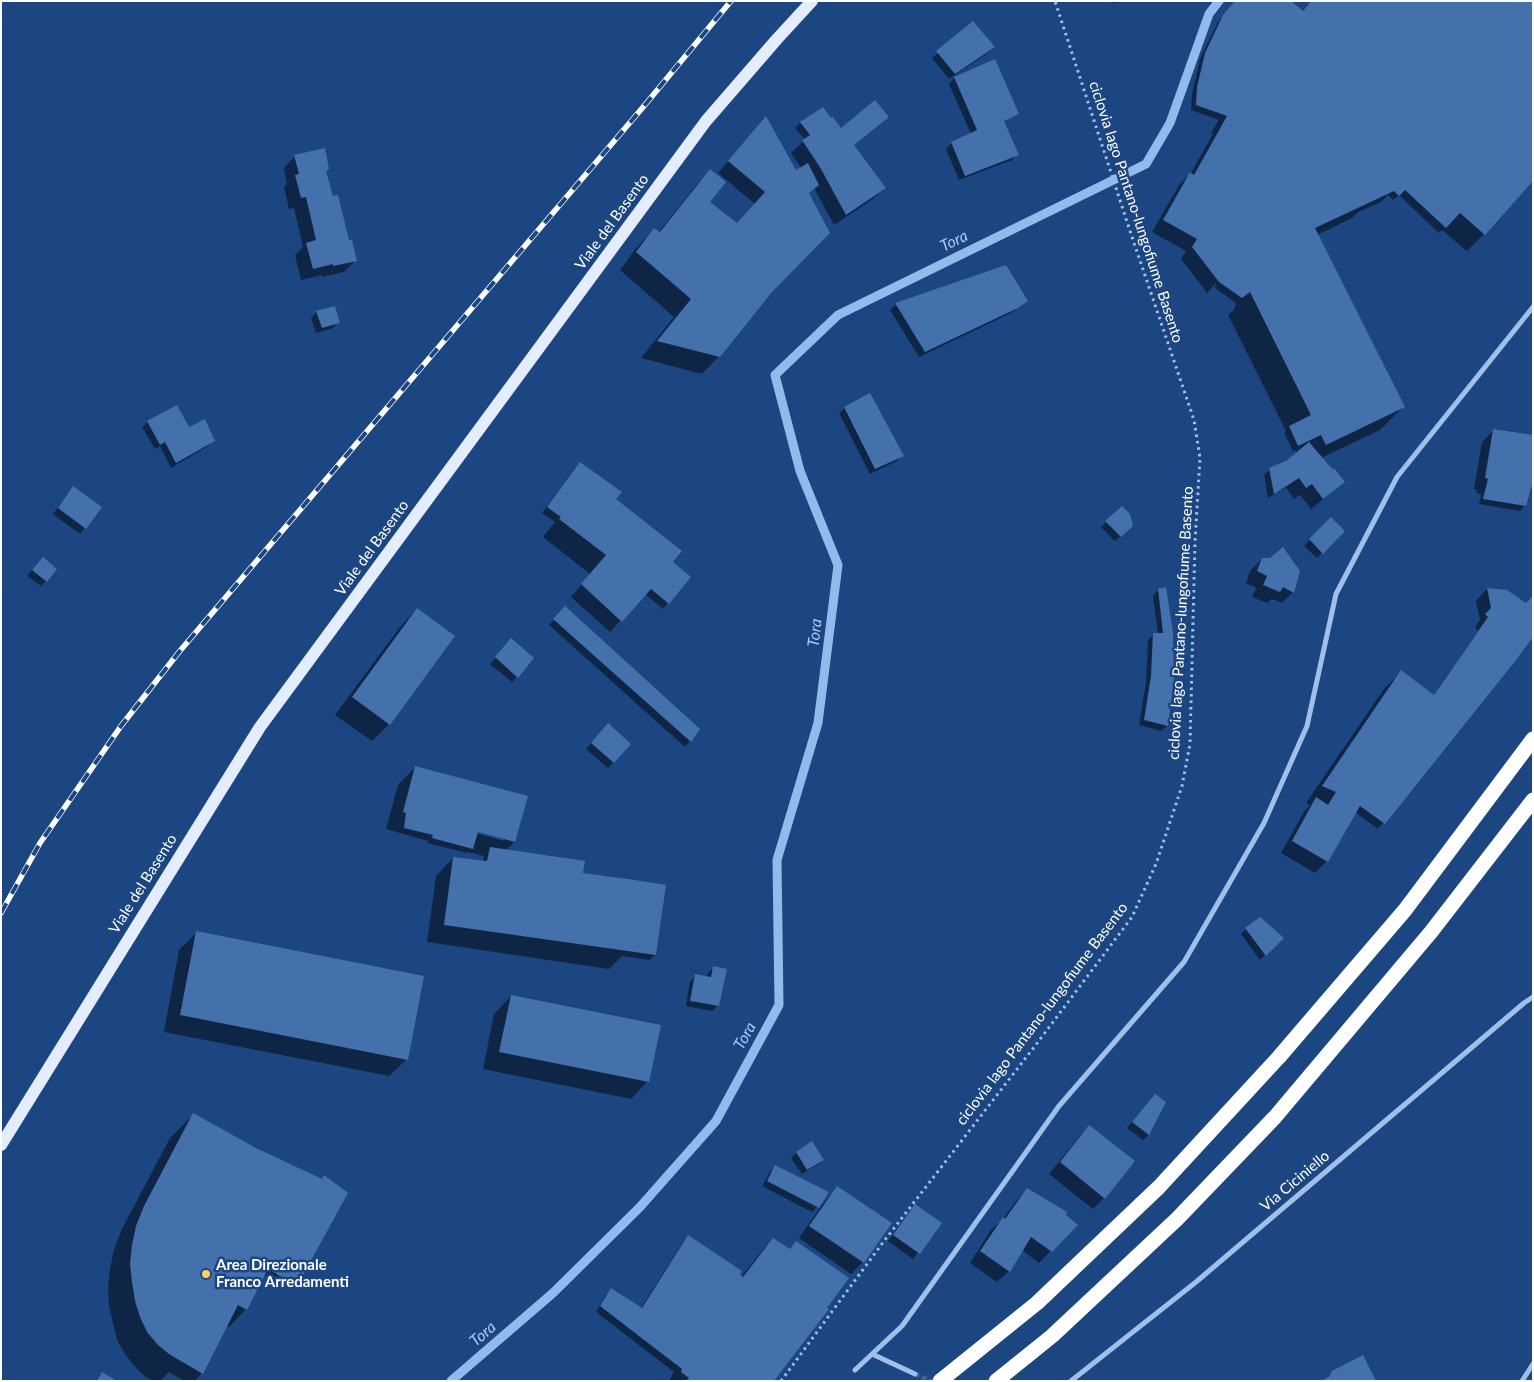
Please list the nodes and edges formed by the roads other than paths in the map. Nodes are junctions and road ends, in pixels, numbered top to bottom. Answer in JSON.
{"nodes":[{"id":1,"x":812,"y":1,"type":"edge"},
{"id":2,"x":1533,"y":307,"type":"edge"},
{"id":3,"x":1533,"y":739,"type":"edge"},
{"id":4,"x":1533,"y":800,"type":"edge"},
{"id":5,"x":1533,"y":997,"type":"edge"},
{"id":6,"x":1,"y":1145,"type":"edge"},
{"id":7,"x":872,"y":1354,"type":"junction"},
{"id":8,"x":1533,"y":1364,"type":"edge"},
{"id":9,"x":855,"y":1370,"type":"dead end"},
{"id":10,"x":1531,"y":1373,"type":"edge"},
{"id":11,"x":915,"y":1374,"type":"tunnel mouth"},
{"id":12,"x":940,"y":1381,"type":"edge"},
{"id":13,"x":996,"y":1381,"type":"edge"},
{"id":14,"x":1070,"y":1381,"type":"edge"},
{"id":15,"x":1522,"y":1381,"type":"edge"}],
"edges":[{"from":1,"to":6,"type":"main road","name":"Viale del Basento"},
{"from":2,"to":7,"type":"street"},
{"from":3,"to":12,"type":"highway"},
{"from":4,"to":13,"type":"highway"},
{"from":5,"to":14,"type":"street","name":"Via Ciciniello"},
{"from":7,"to":9,"type":"street"},
{"from":7,"to":11,"type":"street"},
{"from":8,"to":10,"type":"street"},
{"from":10,"to":15,"type":"street"}]}
